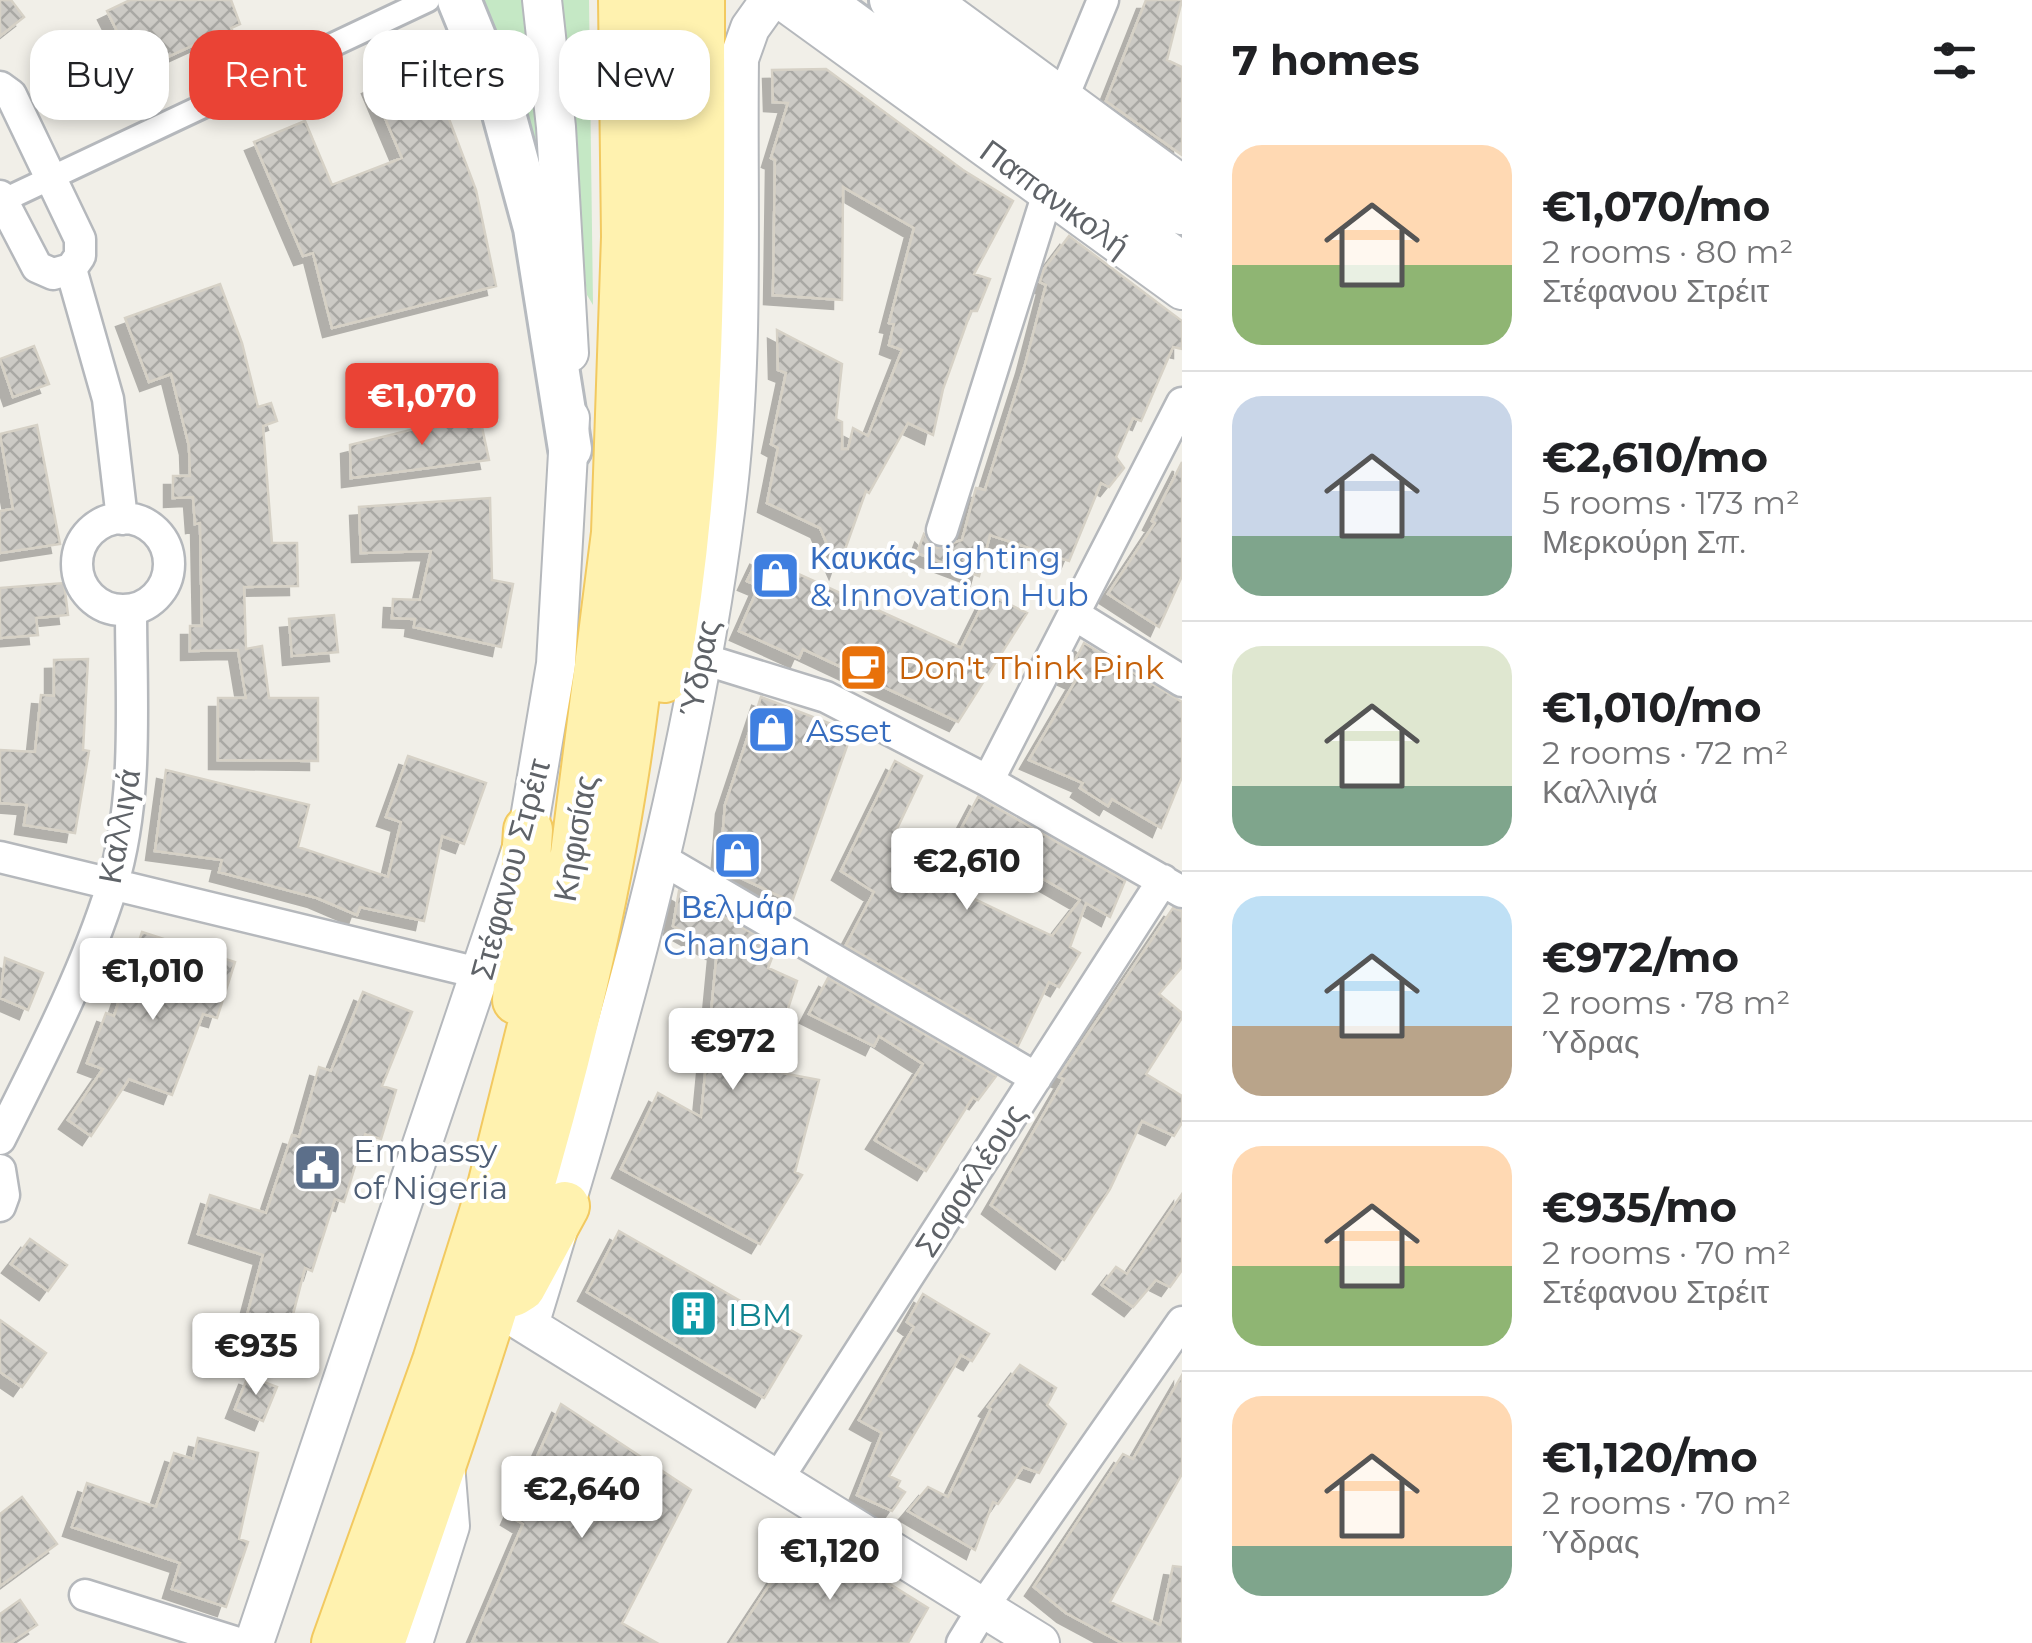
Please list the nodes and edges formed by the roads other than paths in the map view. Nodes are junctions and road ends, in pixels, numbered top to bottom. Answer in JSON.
{"nodes":[{"id":1,"x":428,"y":0,"type":"edge"},
{"id":2,"x":459,"y":0,"type":"edge"},
{"id":3,"x":542,"y":0,"type":"edge"},
{"id":4,"x":624,"y":0,"type":"edge"},
{"id":5,"x":770,"y":0,"type":"edge"},
{"id":6,"x":782,"y":0,"type":"edge"},
{"id":7,"x":821,"y":0,"type":"edge"},
{"id":8,"x":892,"y":0,"type":"edge"},
{"id":9,"x":930,"y":0,"type":"edge"},
{"id":10,"x":1102,"y":0,"type":"edge"},
{"id":11,"x":690,"y":4,"type":"edge"},
{"id":12,"x":0,"y":88,"type":"edge"},
{"id":13,"x":1063,"y":97,"type":"junction"},
{"id":14,"x":51,"y":178,"type":"junction"},
{"id":15,"x":1182,"y":185,"type":"edge"},
{"id":16,"x":644,"y":186,"type":"junction"},
{"id":17,"x":1048,"y":192,"type":"junction"},
{"id":18,"x":1,"y":199,"type":"edge"},
{"id":19,"x":1182,"y":213,"type":"edge"},
{"id":20,"x":1182,"y":264,"type":"edge"},
{"id":21,"x":70,"y":270,"type":"junction"},
{"id":22,"x":1182,"y":290,"type":"edge"},
{"id":23,"x":1182,"y":403,"type":"edge"},
{"id":24,"x":570,"y":449,"type":"junction"},
{"id":25,"x":122,"y":518,"type":"junction"},
{"id":26,"x":942,"y":530,"type":"dead end"},
{"id":27,"x":131,"y":610,"type":"junction"},
{"id":28,"x":1076,"y":615,"type":"junction"},
{"id":29,"x":703,"y":659,"type":"junction"},
{"id":30,"x":1182,"y":681,"type":"edge"},
{"id":31,"x":988,"y":781,"type":"junction"},
{"id":32,"x":622,"y":788,"type":"junction"},
{"id":33,"x":528,"y":830,"type":"junction"},
{"id":34,"x":0,"y":857,"type":"edge"},
{"id":35,"x":660,"y":858,"type":"junction"},
{"id":36,"x":113,"y":884,"type":"junction"},
{"id":37,"x":1172,"y":886,"type":"edge"},
{"id":38,"x":482,"y":974,"type":"junction"},
{"id":39,"x":1036,"y":1078,"type":"junction"},
{"id":40,"x":510,"y":1108,"type":"junction"},
{"id":41,"x":0,"y":1139,"type":"edge"},
{"id":42,"x":0,"y":1170,"type":"edge"},
{"id":43,"x":0,"y":1206,"type":"edge"},
{"id":44,"x":565,"y":1206,"type":"joint"},
{"id":45,"x":511,"y":1314,"type":"junction"},
{"id":46,"x":1176,"y":1338,"type":"edge"},
{"id":47,"x":444,"y":1456,"type":"junction"},
{"id":48,"x":777,"y":1480,"type":"junction"},
{"id":49,"x":84,"y":1595,"type":"dead end"},
{"id":50,"x":972,"y":1625,"type":"edge"},
{"id":51,"x":238,"y":1643,"type":"edge"},
{"id":52,"x":254,"y":1643,"type":"edge"},
{"id":53,"x":336,"y":1643,"type":"edge"},
{"id":54,"x":380,"y":1643,"type":"edge"},
{"id":55,"x":413,"y":1643,"type":"edge"},
{"id":56,"x":1040,"y":1643,"type":"edge"}],
"edges":[{"from":1,"to":14,"type":"street"},
{"from":2,"to":24,"type":"main road"},
{"from":3,"to":24,"type":"street","name":"Στέφανου Στρέιτ"},
{"from":4,"to":16,"type":"main road","name":"Κηφισίας"},
{"from":5,"to":29,"type":"street","name":"Ύδρας"},
{"from":6,"to":17,"type":"street","name":"Παπανικολή"},
{"from":7,"to":20,"type":"main road","name":"Παπανικολή"},
{"from":8,"to":19,"type":"main road"},
{"from":9,"to":13,"type":"street"},
{"from":10,"to":13,"type":"street"},
{"from":11,"to":16,"type":"main road","name":"Κηφισίας"},
{"from":11,"to":32,"type":"main road"},
{"from":12,"to":14,"type":"street"},
{"from":13,"to":15,"type":"street"},
{"from":14,"to":18,"type":"street"},
{"from":14,"to":21,"type":"street"},
{"from":16,"to":32,"type":"main road","name":"Κηφισίας"},
{"from":16,"to":40,"type":"main road","name":"Κηφισίας"},
{"from":17,"to":22,"type":"street","name":"Παπανικολή"},
{"from":17,"to":26,"type":"street"},
{"from":18,"to":21,"type":"street"},
{"from":21,"to":25,"type":"street"},
{"from":23,"to":28,"type":"street"},
{"from":24,"to":33,"type":"street","name":"Στέφανου Στρέιτ"},
{"from":25,"to":27,"type":"street"},
{"from":25,"to":27,"type":"street"},
{"from":27,"to":36,"type":"street","name":"Καλλιγά"},
{"from":28,"to":30,"type":"street"},
{"from":28,"to":31,"type":"street"},
{"from":29,"to":31,"type":"street"},
{"from":29,"to":35,"type":"street","name":"Ύδρας"},
{"from":31,"to":37,"type":"street"},
{"from":32,"to":45,"type":"main road","name":"Κηφισίας"},
{"from":33,"to":38,"type":"street","name":"Στέφανου Στρέιτ"},
{"from":33,"to":40,"type":"main road"},
{"from":34,"to":36,"type":"street"},
{"from":35,"to":39,"type":"street"},
{"from":35,"to":44,"type":"street","name":"Ύδρας"},
{"from":36,"to":38,"type":"street"},
{"from":36,"to":41,"type":"street","name":"Καλλιγά"},
{"from":37,"to":39,"type":"street","name":"Σοφοκλέους"},
{"from":38,"to":52,"type":"street","name":"Στέφανου Στρέιτ"},
{"from":39,"to":48,"type":"street","name":"Σοφοκλέους"},
{"from":40,"to":53,"type":"main road","name":"Κηφισίας"},
{"from":42,"to":43,"type":"street"},
{"from":44,"to":45,"type":"main road"},
{"from":45,"to":47,"type":"main road","name":"Κηφισίας"},
{"from":45,"to":48,"type":"street"},
{"from":46,"to":50,"type":"street"},
{"from":47,"to":54,"type":"main road","name":"Κηφισίας"},
{"from":47,"to":55,"type":"street"},
{"from":48,"to":50,"type":"street"},
{"from":49,"to":51,"type":"street"},
{"from":50,"to":56,"type":"street"}]}
